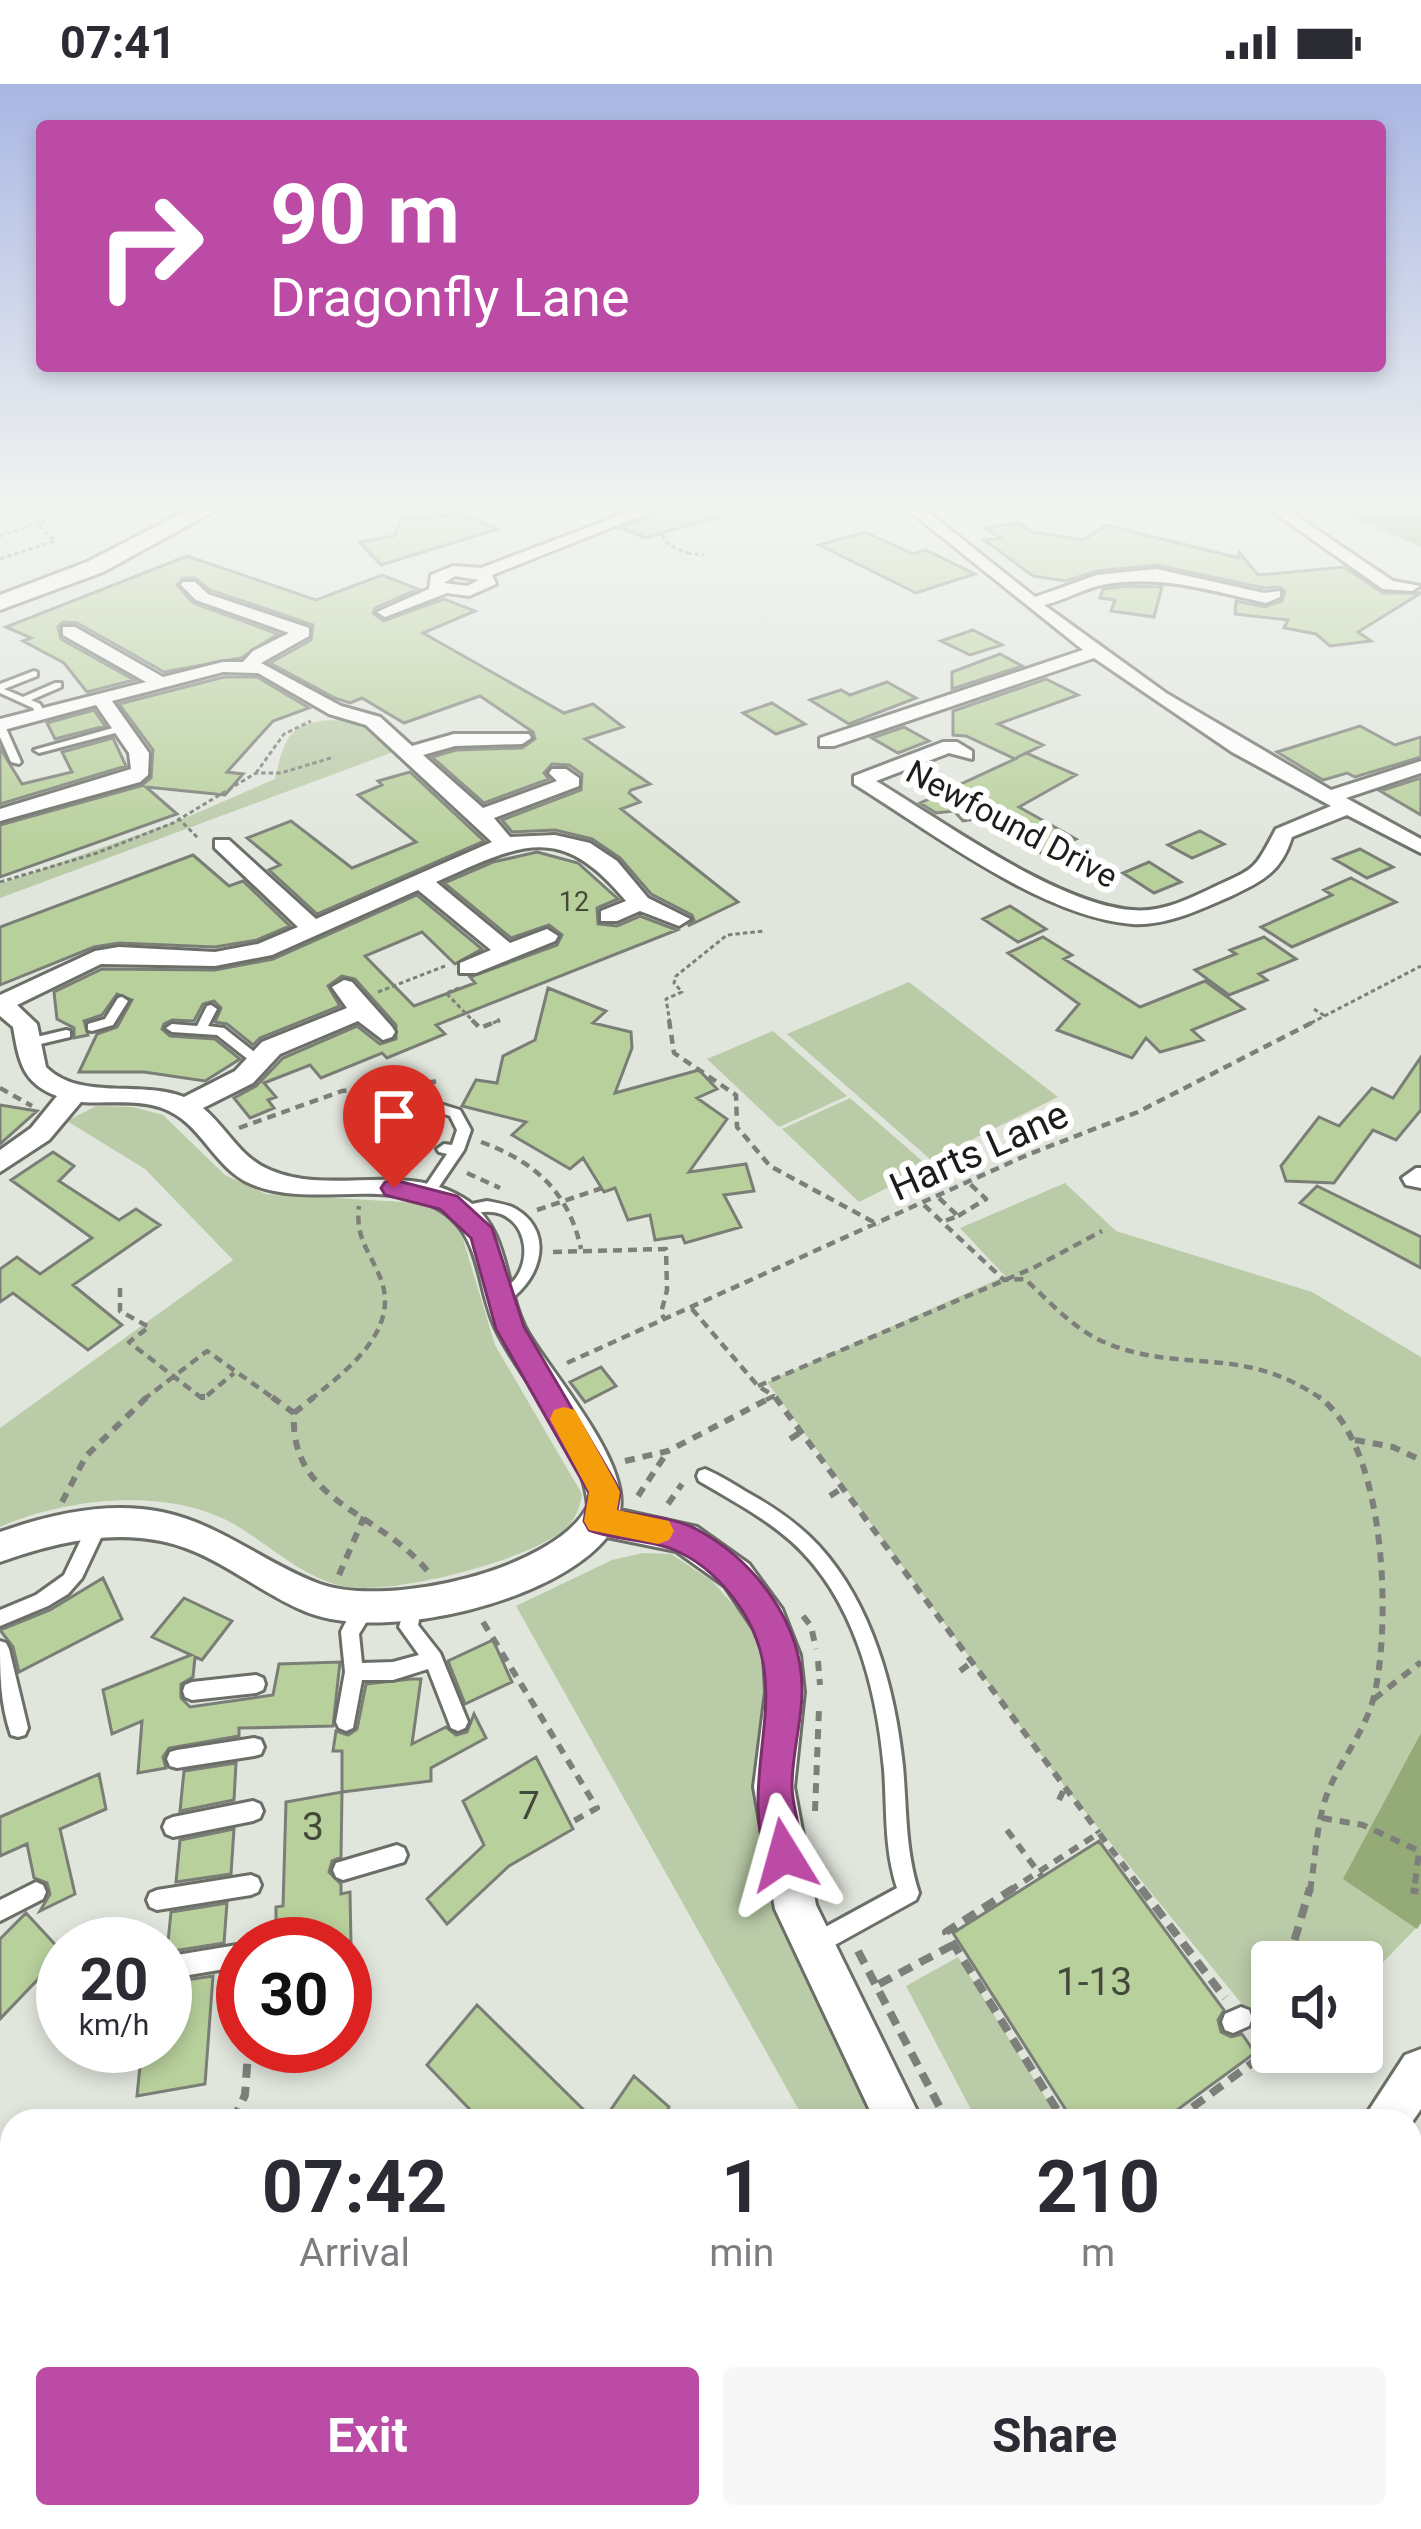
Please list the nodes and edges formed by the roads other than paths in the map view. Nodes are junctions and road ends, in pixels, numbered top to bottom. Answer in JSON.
{"nodes":[{"id":1,"x":280,"y":623,"type":"edge"},
{"id":2,"x":1057,"y":623,"type":"edge"},
{"id":3,"x":69,"y":632,"type":"dead end"},
{"id":4,"x":124,"y":634,"type":"dead end"},
{"id":5,"x":97,"y":644,"type":"junction"},
{"id":6,"x":1097,"y":652,"type":"junction"},
{"id":7,"x":249,"y":666,"type":"junction"},
{"id":8,"x":34,"y":674,"type":"dead end"},
{"id":9,"x":58,"y":685,"type":"dead end"},
{"id":10,"x":162,"y":685,"type":"junction"},
{"id":11,"x":0,"y":689,"type":"edge"},
{"id":12,"x":23,"y":700,"type":"junction"},
{"id":13,"x":101,"y":700,"type":"junction"},
{"id":14,"x":41,"y":715,"type":"junction"},
{"id":15,"x":0,"y":726,"type":"edge"},
{"id":16,"x":121,"y":729,"type":"junction"},
{"id":17,"x":522,"y":738,"type":"dead end"},
{"id":18,"x":826,"y":742,"type":"dead end"},
{"id":19,"x":39,"y":750,"type":"dead end"},
{"id":20,"x":406,"y":754,"type":"junction"},
{"id":21,"x":965,"y":754,"type":"dead end"},
{"id":22,"x":16,"y":762,"type":"dead end"},
{"id":23,"x":1421,"y":767,"type":"edge"},
{"id":24,"x":574,"y":783,"type":"dead end"},
{"id":25,"x":1339,"y":802,"type":"junction"},
{"id":26,"x":0,"y":815,"type":"edge"},
{"id":27,"x":478,"y":818,"type":"junction"},
{"id":28,"x":213,"y":844,"type":"road end"},
{"id":29,"x":504,"y":844,"type":"junction"},
{"id":30,"x":1421,"y":847,"type":"edge"},
{"id":31,"x":422,"y":883,"type":"junction"},
{"id":32,"x":640,"y":903,"type":"junction"},
{"id":33,"x":609,"y":916,"type":"dead end"},
{"id":34,"x":679,"y":919,"type":"dead end"},
{"id":35,"x":315,"y":930,"type":"junction"},
{"id":36,"x":547,"y":936,"type":"dead end"},
{"id":37,"x":500,"y":955,"type":"junction"},
{"id":38,"x":468,"y":968,"type":"road end"},
{"id":39,"x":122,"y":1001,"type":"dead end"},
{"id":40,"x":0,"y":1004,"type":"edge"},
{"id":41,"x":211,"y":1009,"type":"dead end"},
{"id":42,"x":92,"y":1027,"type":"dead end"},
{"id":43,"x":172,"y":1028,"type":"dead end"},
{"id":44,"x":200,"y":1029,"type":"junction"},
{"id":45,"x":383,"y":1032,"type":"dead end"},
{"id":46,"x":65,"y":1034,"type":"dead end"},
{"id":47,"x":28,"y":1043,"type":"junction"},
{"id":48,"x":258,"y":1061,"type":"junction"},
{"id":49,"x":74,"y":1092,"type":"junction"},
{"id":50,"x":193,"y":1103,"type":"junction"},
{"id":51,"x":437,"y":1107,"type":"dead end"},
{"id":52,"x":0,"y":1163,"type":"edge"},
{"id":53,"x":434,"y":1182,"type":"junction"},
{"id":54,"x":478,"y":1208,"type":"junction"},
{"id":55,"x":500,"y":1300,"type":"junction"},
{"id":56,"x":705,"y":1476,"type":"road end"},
{"id":57,"x":600,"y":1521,"type":"junction"},
{"id":58,"x":100,"y":1523,"type":"junction"},
{"id":59,"x":0,"y":1547,"type":"edge"},
{"id":60,"x":442,"y":1604,"type":"junction"},
{"id":61,"x":366,"y":1608,"type":"junction"},
{"id":62,"x":0,"y":1618,"type":"edge"},
{"id":63,"x":0,"y":1648,"type":"edge"},
{"id":64,"x":433,"y":1659,"type":"junction"},
{"id":65,"x":355,"y":1672,"type":"junction"},
{"id":66,"x":256,"y":1684,"type":"dead end"},
{"id":67,"x":192,"y":1690,"type":"dead end"},
{"id":68,"x":458,"y":1721,"type":"dead end"},
{"id":69,"x":346,"y":1722,"type":"dead end"},
{"id":70,"x":17,"y":1728,"type":"dead end"},
{"id":71,"x":254,"y":1747,"type":"dead end"},
{"id":72,"x":177,"y":1759,"type":"dead end"},
{"id":73,"x":253,"y":1811,"type":"dead end"},
{"id":74,"x":173,"y":1827,"type":"dead end"},
{"id":75,"x":397,"y":1855,"type":"dead end"},
{"id":76,"x":343,"y":1870,"type":"dead end"},
{"id":77,"x":251,"y":1885,"type":"dead end"},
{"id":78,"x":36,"y":1892,"type":"dead end"},
{"id":79,"x":157,"y":1900,"type":"dead end"},
{"id":80,"x":0,"y":1911,"type":"edge"},
{"id":81,"x":830,"y":1936,"type":"junction"},
{"id":82,"x":1421,"y":2071,"type":"edge"},
{"id":83,"x":895,"y":2109,"type":"edge"},
{"id":84,"x":1394,"y":2109,"type":"edge"}],
"edges":[{"from":1,"to":7,"type":"street"},
{"from":2,"to":6,"type":"street"},
{"from":3,"to":5,"type":"street"},
{"from":4,"to":5,"type":"street"},
{"from":5,"to":10,"type":"street"},
{"from":6,"to":18,"type":"street"},
{"from":6,"to":25,"type":"street"},
{"from":7,"to":10,"type":"street"},
{"from":7,"to":20,"type":"street"},
{"from":8,"to":11,"type":"lane"},
{"from":9,"to":12,"type":"lane"},
{"from":10,"to":13,"type":"street"},
{"from":11,"to":12,"type":"lane"},
{"from":12,"to":14,"type":"lane"},
{"from":13,"to":14,"type":"street"},
{"from":13,"to":16,"type":"street"},
{"from":14,"to":15,"type":"street"},
{"from":15,"to":22,"type":"lane"},
{"from":16,"to":19,"type":"lane"},
{"from":16,"to":26,"type":"street"},
{"from":17,"to":20,"type":"street"},
{"from":20,"to":27,"type":"street"},
{"from":21,"to":25,"type":"street","name":"Newfound Drive"},
{"from":23,"to":25,"type":"street"},
{"from":24,"to":27,"type":"street"},
{"from":25,"to":30,"type":"street"},
{"from":27,"to":29,"type":"street"},
{"from":28,"to":35,"type":"street"},
{"from":29,"to":31,"type":"street"},
{"from":29,"to":32,"type":"street"},
{"from":31,"to":35,"type":"street"},
{"from":31,"to":37,"type":"street"},
{"from":32,"to":33,"type":"street"},
{"from":32,"to":34,"type":"street"},
{"from":35,"to":40,"type":"street"},
{"from":36,"to":37,"type":"street"},
{"from":37,"to":38,"type":"street"},
{"from":39,"to":42,"type":"lane"},
{"from":40,"to":47,"type":"street"},
{"from":41,"to":44,"type":"lane"},
{"from":43,"to":44,"type":"lane"},
{"from":44,"to":48,"type":"lane"},
{"from":45,"to":48,"type":"street"},
{"from":46,"to":47,"type":"lane"},
{"from":47,"to":49,"type":"street"},
{"from":48,"to":50,"type":"street"},
{"from":49,"to":50,"type":"street"},
{"from":49,"to":52,"type":"street"},
{"from":50,"to":53,"type":"street"},
{"from":51,"to":53,"type":"lane"},
{"from":53,"to":54,"type":"street"},
{"from":54,"to":55,"type":"street"},
{"from":54,"to":55,"type":"lane"},
{"from":55,"to":57,"type":"street"},
{"from":56,"to":81,"type":"lane"},
{"from":57,"to":60,"type":"street"},
{"from":57,"to":81,"type":"street"},
{"from":58,"to":59,"type":"street"},
{"from":58,"to":61,"type":"street"},
{"from":58,"to":62,"type":"lane"},
{"from":60,"to":61,"type":"street"},
{"from":60,"to":64,"type":"lane"},
{"from":61,"to":65,"type":"lane"},
{"from":63,"to":70,"type":"lane"},
{"from":64,"to":65,"type":"lane"},
{"from":64,"to":68,"type":"lane"},
{"from":65,"to":69,"type":"lane"},
{"from":66,"to":67,"type":"lane"},
{"from":71,"to":72,"type":"lane"},
{"from":73,"to":74,"type":"lane"},
{"from":75,"to":76,"type":"lane"},
{"from":77,"to":79,"type":"lane"},
{"from":78,"to":80,"type":"lane"},
{"from":81,"to":83,"type":"street"},
{"from":82,"to":84,"type":"street"}]}
